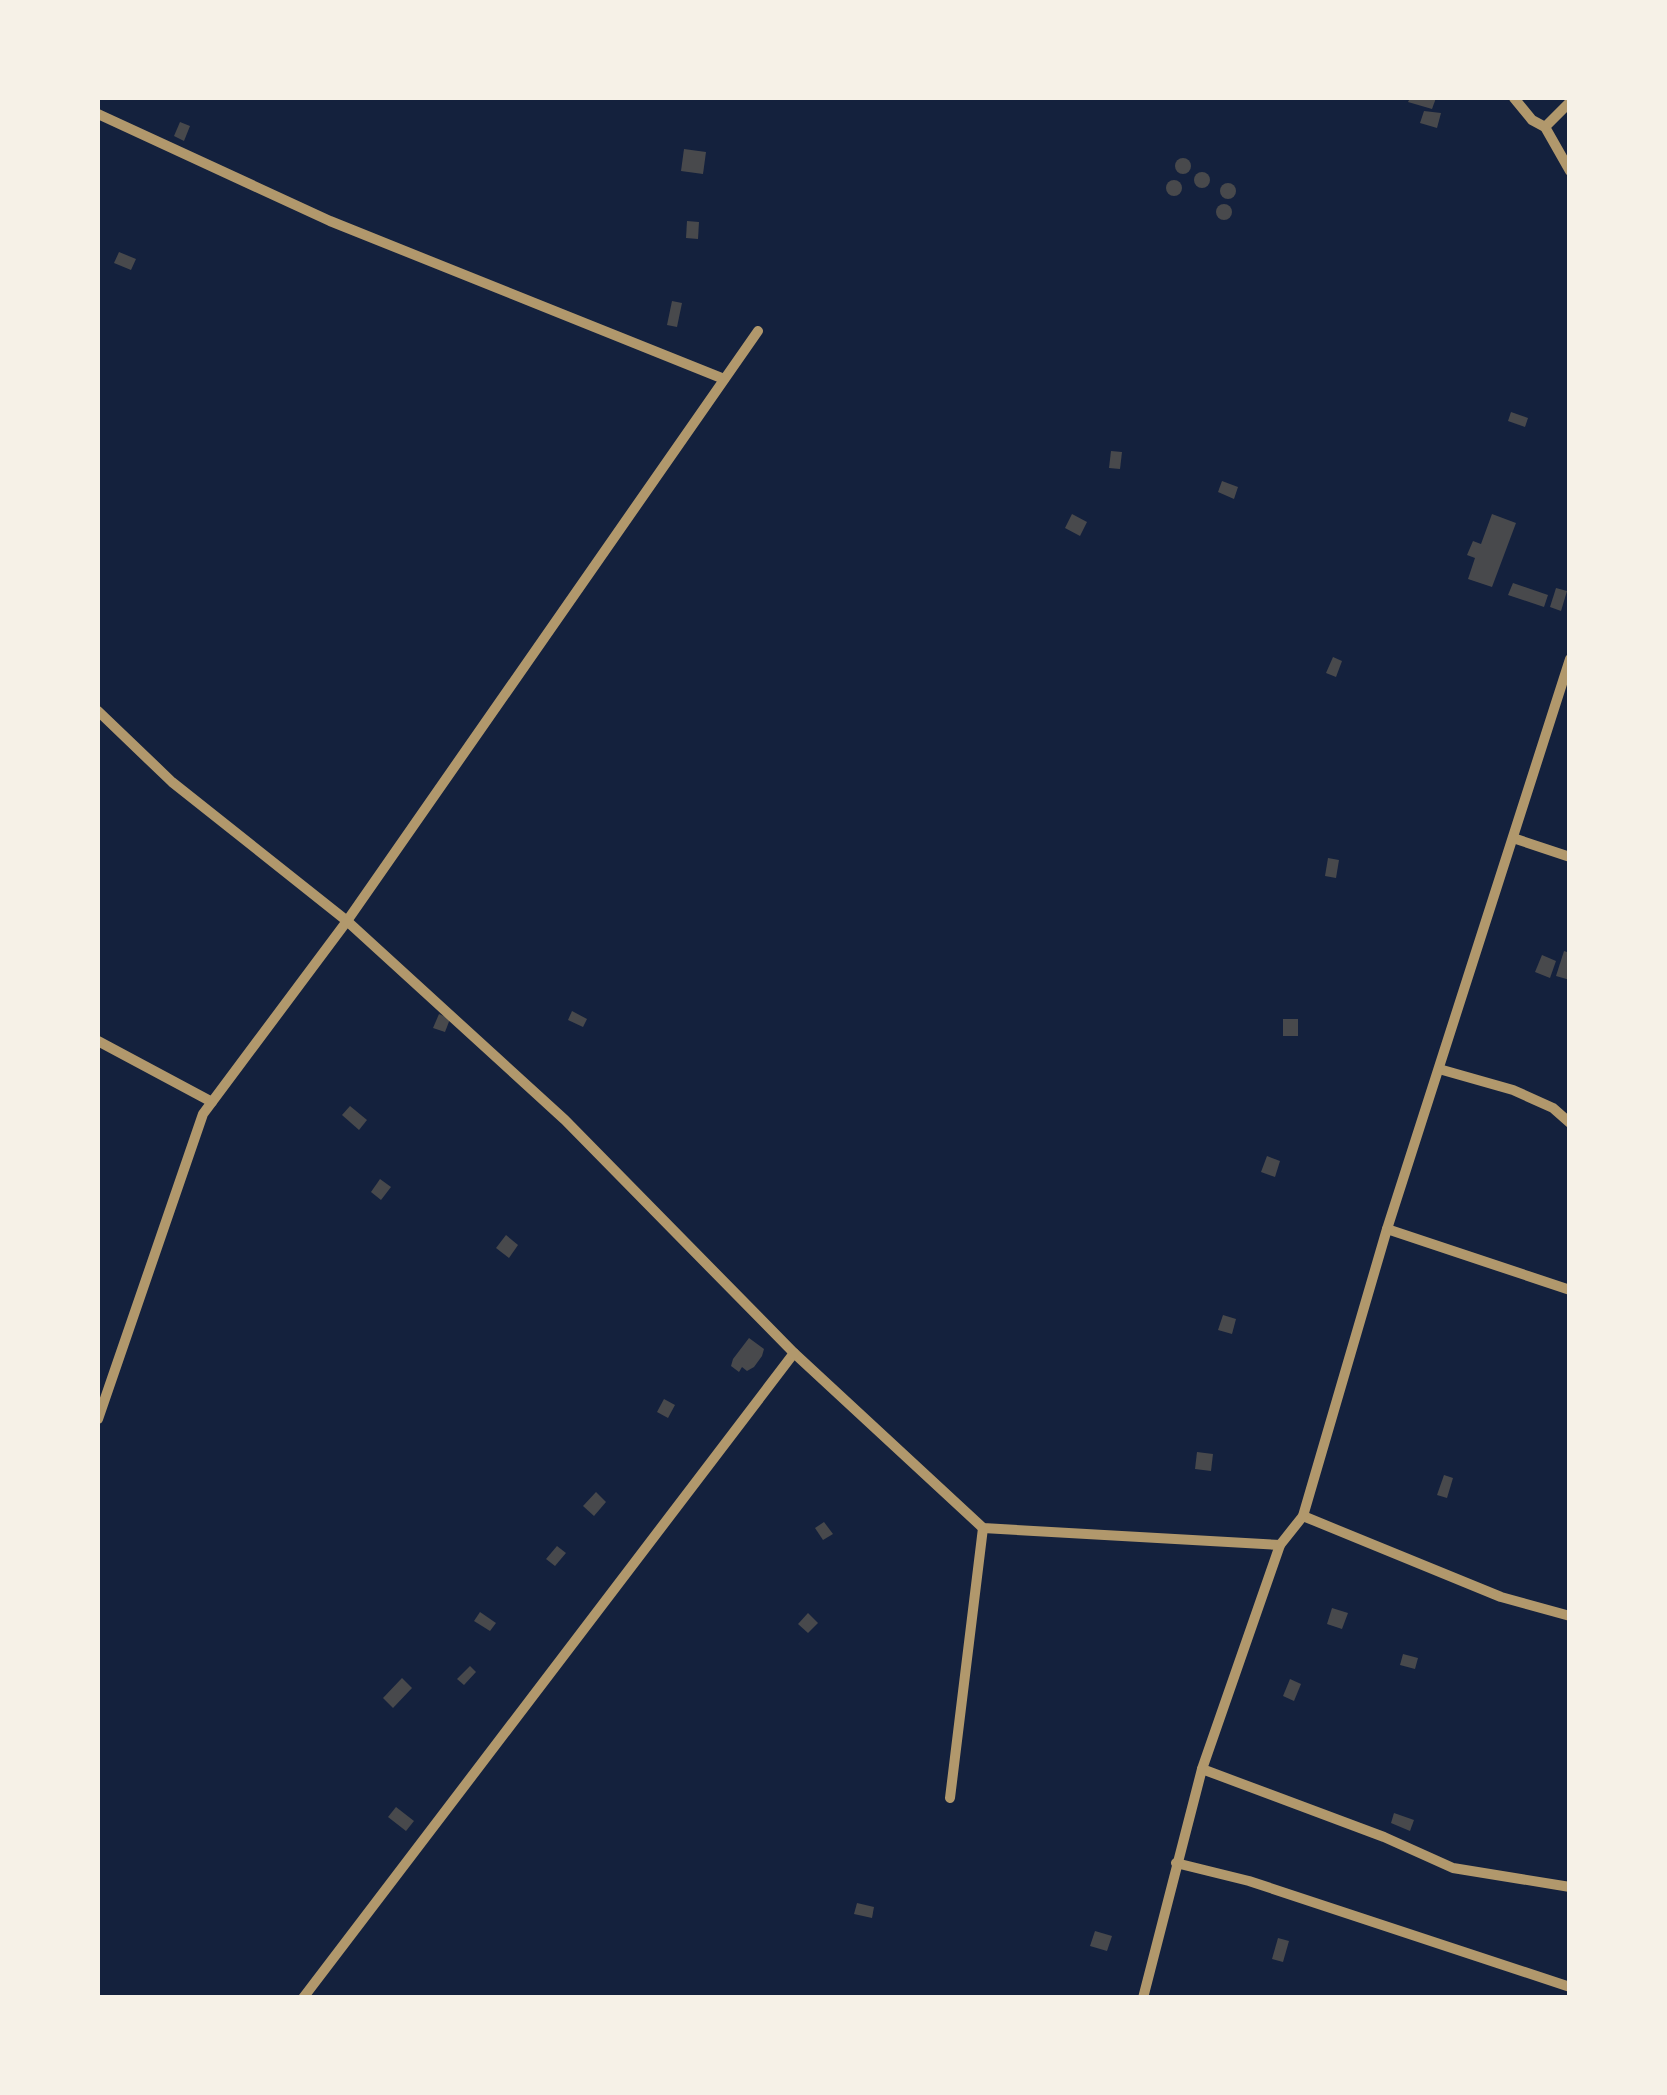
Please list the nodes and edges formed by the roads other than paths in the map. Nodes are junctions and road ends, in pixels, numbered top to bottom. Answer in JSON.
{"nodes":[{"id":1,"x":1514,"y":98,"type":"edge"},
{"id":2,"x":1570,"y":102,"type":"edge"},
{"id":3,"x":98,"y":114,"type":"edge"},
{"id":4,"x":1545,"y":127,"type":"junction"},
{"id":5,"x":1570,"y":171,"type":"edge"},
{"id":6,"x":758,"y":331,"type":"dead end"},
{"id":7,"x":724,"y":379,"type":"junction"},
{"id":8,"x":1570,"y":659,"type":"edge"},
{"id":9,"x":98,"y":710,"type":"edge"},
{"id":10,"x":1513,"y":838,"type":"junction"},
{"id":11,"x":1570,"y":857,"type":"edge"},
{"id":12,"x":347,"y":921,"type":"junction"},
{"id":13,"x":98,"y":1040,"type":"edge"},
{"id":14,"x":1439,"y":1068,"type":"junction"},
{"id":15,"x":212,"y":1102,"type":"junction"},
{"id":16,"x":1570,"y":1123,"type":"edge"},
{"id":17,"x":1388,"y":1229,"type":"junction"},
{"id":18,"x":1570,"y":1290,"type":"edge"},
{"id":19,"x":794,"y":1353,"type":"junction"},
{"id":20,"x":98,"y":1418,"type":"edge"},
{"id":21,"x":1303,"y":1516,"type":"junction"},
{"id":22,"x":984,"y":1528,"type":"junction"},
{"id":23,"x":1280,"y":1545,"type":"junction"},
{"id":24,"x":1570,"y":1616,"type":"edge"},
{"id":25,"x":1202,"y":1769,"type":"junction"},
{"id":26,"x":950,"y":1798,"type":"dead end"},
{"id":27,"x":1176,"y":1863,"type":"junction"},
{"id":28,"x":1570,"y":1887,"type":"edge"},
{"id":29,"x":1570,"y":1987,"type":"edge"},
{"id":30,"x":302,"y":1998,"type":"edge"},
{"id":31,"x":1142,"y":1998,"type":"edge"}],
"edges":[{"from":1,"to":4,"type":"street"},
{"from":2,"to":4,"type":"street"},
{"from":3,"to":7,"type":"street"},
{"from":4,"to":5,"type":"street"},
{"from":6,"to":7,"type":"street"},
{"from":7,"to":12,"type":"street"},
{"from":8,"to":10,"type":"street"},
{"from":9,"to":12,"type":"street"},
{"from":10,"to":11,"type":"street"},
{"from":10,"to":14,"type":"street"},
{"from":12,"to":15,"type":"street"},
{"from":12,"to":19,"type":"street"},
{"from":13,"to":15,"type":"street"},
{"from":14,"to":16,"type":"street"},
{"from":14,"to":17,"type":"street"},
{"from":15,"to":20,"type":"street"},
{"from":17,"to":18,"type":"street"},
{"from":17,"to":21,"type":"street"},
{"from":19,"to":22,"type":"street"},
{"from":19,"to":30,"type":"street"},
{"from":21,"to":23,"type":"street"},
{"from":21,"to":24,"type":"street"},
{"from":22,"to":23,"type":"street"},
{"from":22,"to":26,"type":"street"},
{"from":23,"to":25,"type":"street"},
{"from":25,"to":27,"type":"street"},
{"from":25,"to":28,"type":"street"},
{"from":27,"to":29,"type":"street"},
{"from":27,"to":31,"type":"street"}]}
